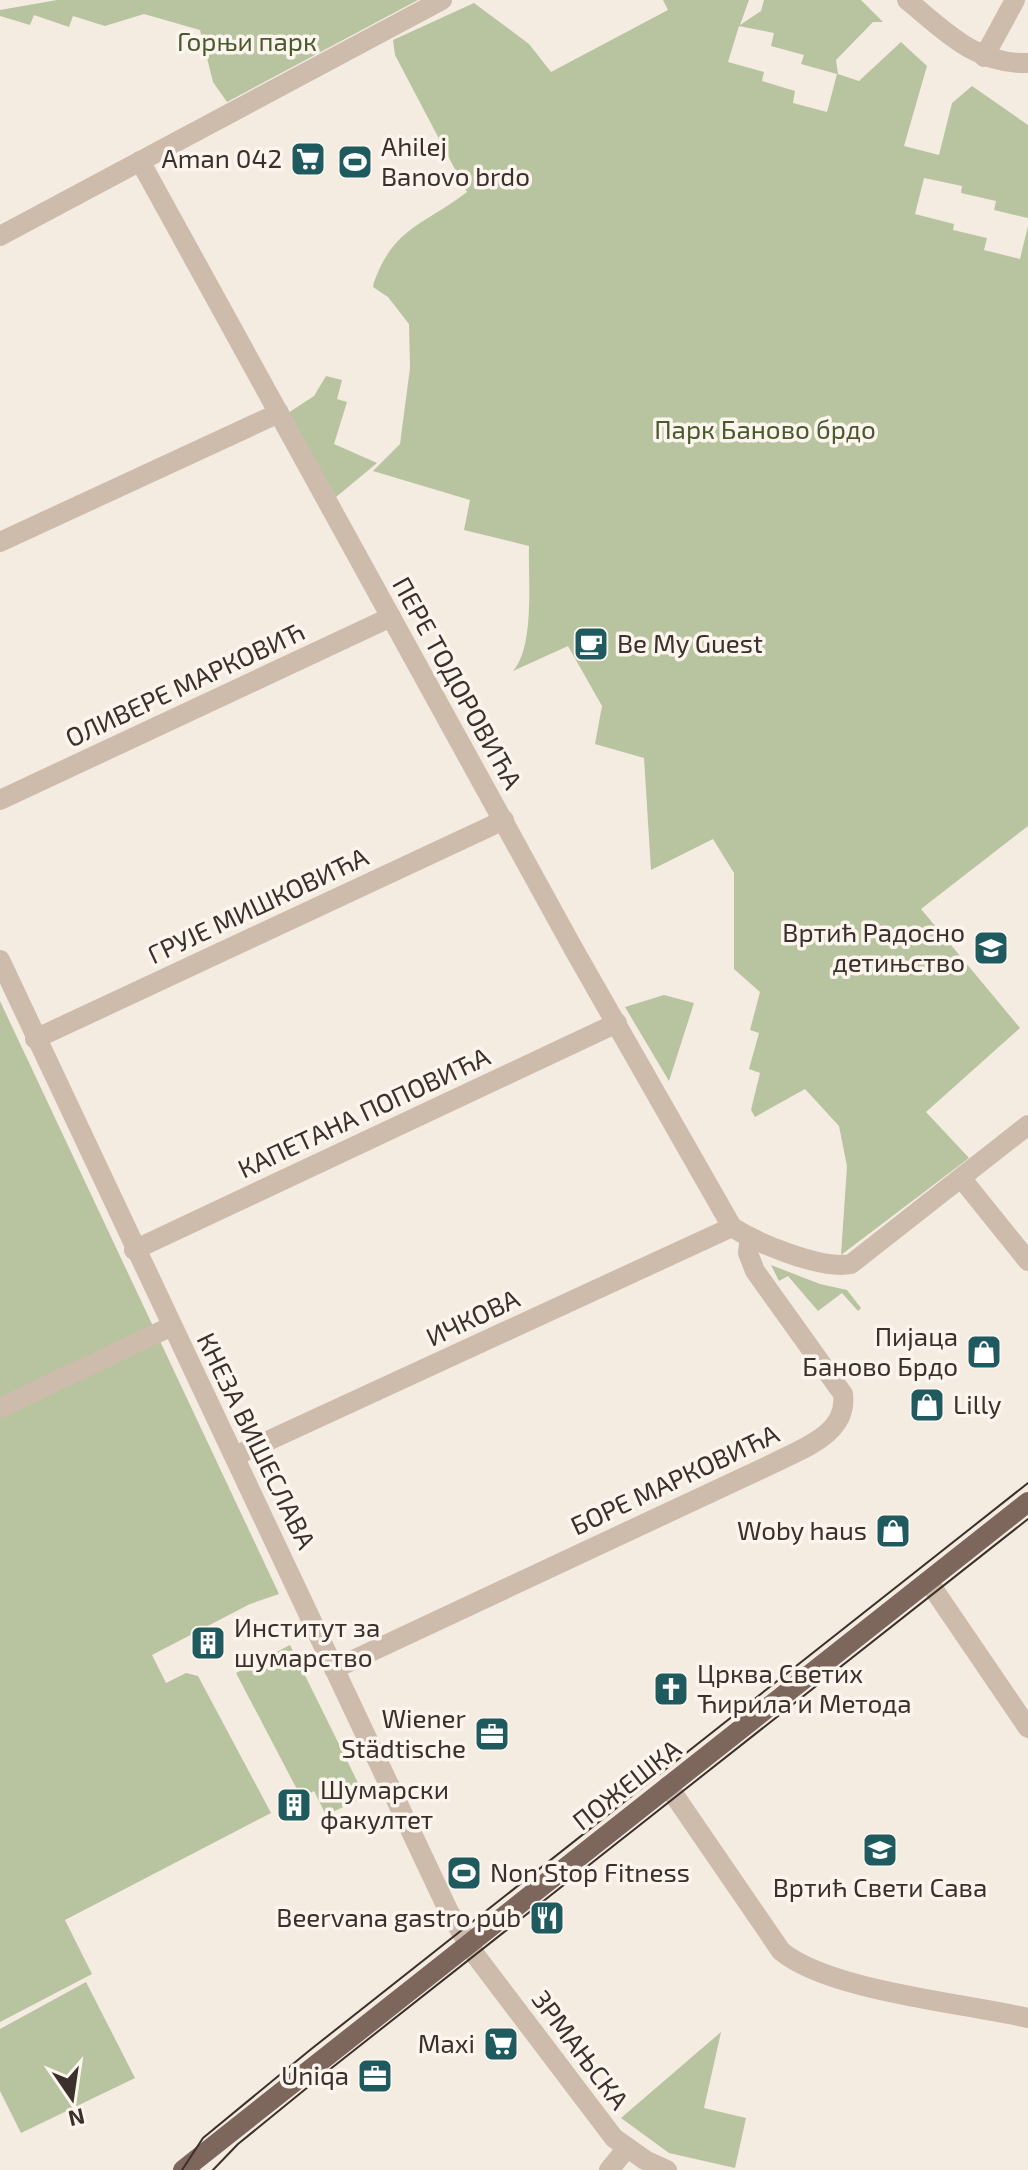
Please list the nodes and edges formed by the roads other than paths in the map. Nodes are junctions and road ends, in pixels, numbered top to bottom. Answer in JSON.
{"nodes":[{"id":1,"x":442,"y":0,"type":"edge"},
{"id":2,"x":907,"y":0,"type":"edge"},
{"id":3,"x":1015,"y":0,"type":"edge"},
{"id":4,"x":984,"y":57,"type":"junction"},
{"id":5,"x":1028,"y":63,"type":"edge"},
{"id":6,"x":140,"y":161,"type":"junction"},
{"id":7,"x":0,"y":236,"type":"edge"},
{"id":8,"x":279,"y":413,"type":"junction"},
{"id":9,"x":0,"y":542,"type":"edge"},
{"id":10,"x":391,"y":617,"type":"junction"},
{"id":11,"x":0,"y":800,"type":"edge"},
{"id":12,"x":504,"y":820,"type":"junction"},
{"id":13,"x":0,"y":960,"type":"edge"},
{"id":14,"x":617,"y":1023,"type":"junction"},
{"id":15,"x":35,"y":1039,"type":"junction"},
{"id":16,"x":1028,"y":1125,"type":"edge"},
{"id":17,"x":962,"y":1179,"type":"junction"},
{"id":18,"x":732,"y":1227,"type":"junction"},
{"id":19,"x":750,"y":1237,"type":"junction"},
{"id":20,"x":134,"y":1250,"type":"junction"},
{"id":21,"x":1028,"y":1261,"type":"edge"},
{"id":22,"x":172,"y":1326,"type":"junction"},
{"id":23,"x":0,"y":1408,"type":"edge"},
{"id":24,"x":235,"y":1456,"type":"junction"},
{"id":25,"x":1028,"y":1502,"type":"edge"},
{"id":26,"x":928,"y":1581,"type":"junction"},
{"id":27,"x":334,"y":1669,"type":"junction"},
{"id":28,"x":1028,"y":1728,"type":"edge"},
{"id":29,"x":668,"y":1786,"type":"junction"},
{"id":30,"x":467,"y":1944,"type":"junction"},
{"id":31,"x":1028,"y":2018,"type":"edge"},
{"id":32,"x":627,"y":2148,"type":"junction"},
{"id":33,"x":183,"y":2170,"type":"edge"},
{"id":34,"x":609,"y":2170,"type":"edge"},
{"id":35,"x":667,"y":2170,"type":"edge"}],
"edges":[{"from":1,"to":6,"type":"street"},
{"from":2,"to":4,"type":"street"},
{"from":3,"to":4,"type":"street"},
{"from":4,"to":5,"type":"street"},
{"from":6,"to":7,"type":"street"},
{"from":6,"to":8,"type":"street","name":"ПЕРЕ ТОДОРОВИЋА"},
{"from":8,"to":9,"type":"street"},
{"from":8,"to":10,"type":"street","name":"ПЕРЕ ТОДОРОВИЋА"},
{"from":10,"to":11,"type":"street","name":"ОЛИВЕРЕ МАРКОВИЋ"},
{"from":10,"to":12,"type":"street","name":"ПЕРЕ ТОДОРОВИЋА"},
{"from":12,"to":14,"type":"street","name":"ПЕРЕ ТОДОРОВИЋА"},
{"from":12,"to":15,"type":"street","name":"ГРУЈЕ МИШКОВИЋА"},
{"from":13,"to":15,"type":"street","name":"КНЕЗА ВИШЕСЛАВА"},
{"from":14,"to":18,"type":"street","name":"ПЕРЕ ТОДОРОВИЋА"},
{"from":14,"to":20,"type":"street","name":"КАПЕТАНА ПОПОВИЋА"},
{"from":15,"to":20,"type":"street","name":"КНЕЗА ВИШЕСЛАВА"},
{"from":16,"to":17,"type":"street"},
{"from":17,"to":19,"type":"street"},
{"from":17,"to":21,"type":"street"},
{"from":18,"to":19,"type":"street"},
{"from":18,"to":24,"type":"street","name":"ИЧКОВА"},
{"from":19,"to":27,"type":"street","name":"БОРЕ МАРКОВИЋА"},
{"from":20,"to":22,"type":"street","name":"КНЕЗА ВИШЕСЛАВА"},
{"from":22,"to":23,"type":"street"},
{"from":22,"to":24,"type":"street","name":"КНЕЗА ВИШЕСЛАВА"},
{"from":24,"to":27,"type":"street","name":"КНЕЗА ВИШЕСЛАВА"},
{"from":25,"to":26,"type":"main road","name":"ПОЖЕШКА"},
{"from":26,"to":28,"type":"street"},
{"from":26,"to":29,"type":"main road","name":"ПОЖЕШКА"},
{"from":27,"to":30,"type":"street","name":"КНЕЗА ВИШЕСЛАВА"},
{"from":29,"to":30,"type":"main road","name":"ПОЖЕШКА"},
{"from":29,"to":31,"type":"street"},
{"from":30,"to":32,"type":"street","name":"ЗРМАЊСКА"},
{"from":30,"to":33,"type":"main road","name":"ПОЖЕШКА"},
{"from":32,"to":34,"type":"street"},
{"from":32,"to":35,"type":"street","name":"ЗРМАЊСКА"}]}
